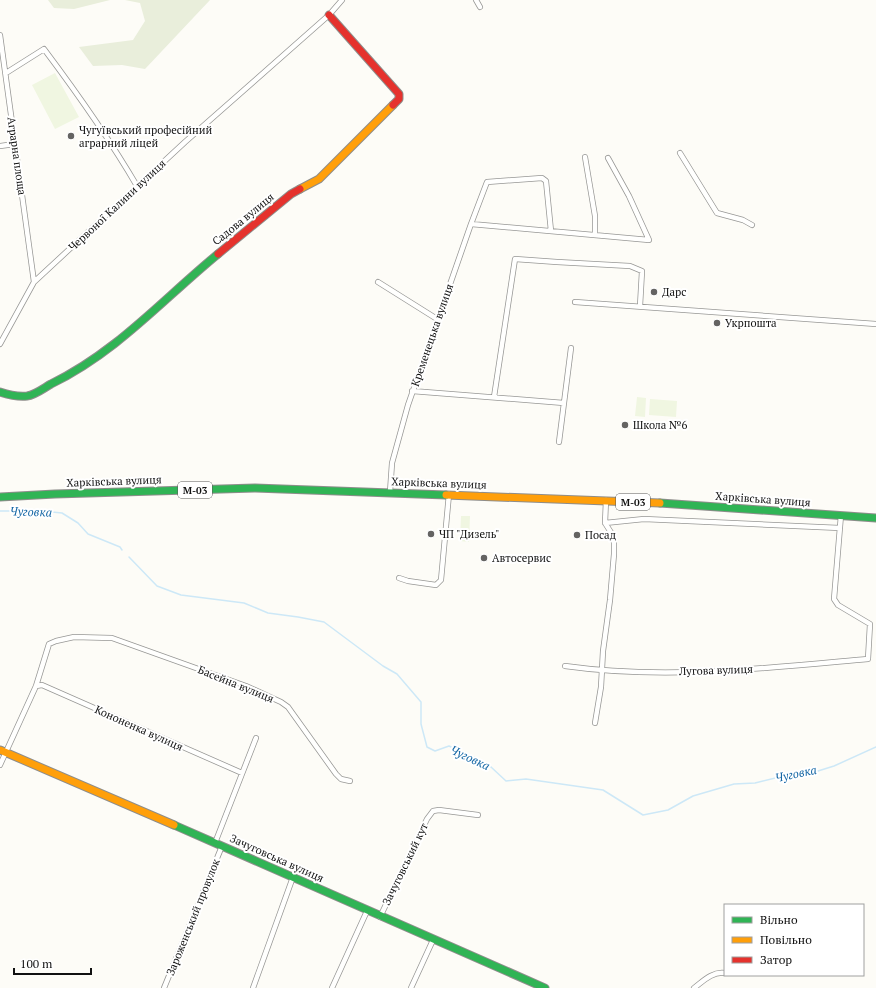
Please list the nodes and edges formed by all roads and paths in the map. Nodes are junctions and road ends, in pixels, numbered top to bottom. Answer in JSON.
{"nodes":[{"id":1,"x":342,"y":0,"type":"edge"},
{"id":2,"x":476,"y":0,"type":"edge"},
{"id":3,"x":480,"y":6,"type":"dead end"},
{"id":4,"x":329,"y":15,"type":"junction"},
{"id":5,"x":0,"y":35,"type":"edge"},
{"id":6,"x":6,"y":73,"type":"junction"},
{"id":7,"x":15,"y":144,"type":"junction"},
{"id":8,"x":0,"y":146,"type":"edge"},
{"id":9,"x":680,"y":153,"type":"dead end"},
{"id":10,"x":585,"y":157,"type":"dead end"},
{"id":11,"x":608,"y":158,"type":"dead end"},
{"id":12,"x":137,"y":186,"type":"junction"},
{"id":13,"x":471,"y":224,"type":"junction"},
{"id":14,"x":752,"y":225,"type":"dead end"},
{"id":15,"x":551,"y":231,"type":"junction"},
{"id":16,"x":595,"y":235,"type":"junction"},
{"id":17,"x":34,"y":282,"type":"junction"},
{"id":18,"x":378,"y":282,"type":"dead end"},
{"id":19,"x":575,"y":302,"type":"dead end"},
{"id":20,"x":640,"y":306,"type":"junction"},
{"id":21,"x":437,"y":319,"type":"junction"},
{"id":22,"x":876,"y":324,"type":"edge"},
{"id":23,"x":0,"y":344,"type":"edge"},
{"id":24,"x":571,"y":348,"type":"dead end"},
{"id":25,"x":412,"y":391,"type":"junction"},
{"id":26,"x":0,"y":392,"type":"edge"},
{"id":27,"x":494,"y":397,"type":"junction"},
{"id":28,"x":564,"y":403,"type":"junction"},
{"id":29,"x":560,"y":442,"type":"dead end"},
{"id":30,"x":390,"y":492,"type":"junction"},
{"id":31,"x":449,"y":494,"type":"junction"},
{"id":32,"x":0,"y":497,"type":"edge"},
{"id":33,"x":606,"y":500,"type":"junction"},
{"id":34,"x":841,"y":515,"type":"junction"},
{"id":35,"x":876,"y":518,"type":"edge"},
{"id":36,"x":605,"y":523,"type":"junction"},
{"id":37,"x":840,"y":528,"type":"junction"},
{"id":38,"x":399,"y":578,"type":"dead end"},
{"id":39,"x":565,"y":666,"type":"dead end"},
{"id":40,"x":601,"y":670,"type":"junction"},
{"id":41,"x":36,"y":686,"type":"junction"},
{"id":42,"x":595,"y":723,"type":"dead end"},
{"id":43,"x":256,"y":738,"type":"dead end"},
{"id":44,"x":3,"y":751,"type":"edge"},
{"id":45,"x":0,"y":765,"type":"edge"},
{"id":46,"x":242,"y":773,"type":"junction"},
{"id":47,"x":350,"y":781,"type":"dead end"},
{"id":48,"x":478,"y":815,"type":"dead end"},
{"id":49,"x":218,"y":845,"type":"junction"},
{"id":50,"x":293,"y":876,"type":"junction"},
{"id":51,"x":367,"y":911,"type":"junction"},
{"id":52,"x":380,"y":917,"type":"junction"},
{"id":53,"x":433,"y":940,"type":"junction"},
{"id":54,"x":724,"y":973,"type":"edge"},
{"id":55,"x":164,"y":988,"type":"edge"},
{"id":56,"x":252,"y":988,"type":"edge"},
{"id":57,"x":332,"y":988,"type":"edge"},
{"id":58,"x":411,"y":988,"type":"edge"},
{"id":59,"x":545,"y":988,"type":"edge"},
{"id":60,"x":694,"y":988,"type":"edge"}],
"edges":[{"from":1,"to":4,"type":"street","name":"Червоної Калини вулиця"},
{"from":2,"to":3,"type":"street"},
{"from":4,"to":12,"type":"street","name":"Червоної Калини вулиця"},
{"from":4,"to":26,"type":"main road","name":"Садова вулиця"},
{"from":5,"to":6,"type":"street","name":"Аграрна площа"},
{"from":6,"to":7,"type":"street","name":"Аграрна площа"},
{"from":6,"to":12,"type":"street"},
{"from":7,"to":8,"type":"street"},
{"from":7,"to":17,"type":"street","name":"Аграрна площа"},
{"from":9,"to":14,"type":"street"},
{"from":10,"to":16,"type":"street"},
{"from":11,"to":16,"type":"street"},
{"from":12,"to":17,"type":"street","name":"Червоної Калини вулиця"},
{"from":13,"to":15,"type":"street"},
{"from":13,"to":15,"type":"street","name":"Кременецька вулиця"},
{"from":13,"to":21,"type":"street","name":"Кременецька вулиця"},
{"from":15,"to":16,"type":"street"},
{"from":17,"to":23,"type":"street","name":"Червоної Калини вулиця"},
{"from":18,"to":21,"type":"street"},
{"from":19,"to":20,"type":"street"},
{"from":20,"to":22,"type":"street"},
{"from":20,"to":27,"type":"street"},
{"from":21,"to":25,"type":"street","name":"Кременецька вулиця"},
{"from":24,"to":28,"type":"street"},
{"from":25,"to":27,"type":"street"},
{"from":25,"to":30,"type":"street","name":"Кременецька вулиця"},
{"from":27,"to":28,"type":"street"},
{"from":28,"to":29,"type":"street"},
{"from":30,"to":31,"type":"main road","name":"Харківська вулиця","number":"М-03"},
{"from":30,"to":32,"type":"main road","name":"Харківська вулиця","number":"М-03"},
{"from":31,"to":33,"type":"main road","name":"Харківська вулиця","number":"М-03"},
{"from":31,"to":38,"type":"street"},
{"from":33,"to":34,"type":"main road","name":"Харківська вулиця","number":"М-03"},
{"from":33,"to":36,"type":"street"},
{"from":34,"to":35,"type":"main road","name":"Харківська вулиця","number":"М-03"},
{"from":34,"to":37,"type":"street"},
{"from":36,"to":37,"type":"street"},
{"from":36,"to":40,"type":"street"},
{"from":37,"to":40,"type":"street","name":"Лугова вулиця"},
{"from":39,"to":40,"type":"street","name":"Лугова вулиця"},
{"from":40,"to":42,"type":"street"},
{"from":41,"to":44,"type":"street"},
{"from":41,"to":46,"type":"street","name":"Кононенка вулиця"},
{"from":41,"to":47,"type":"street","name":"Басейна вулиця"},
{"from":43,"to":46,"type":"street","name":"Зароженський провулок"},
{"from":44,"to":45,"type":"street"},
{"from":44,"to":49,"type":"main road","name":"Зачуговська вулиця"},
{"from":46,"to":49,"type":"street","name":"Зароженський провулок"},
{"from":48,"to":52,"type":"street","name":"Зачуговський кут"},
{"from":49,"to":50,"type":"main road","name":"Зачуговська вулиця"},
{"from":49,"to":55,"type":"street","name":"Зароженський провулок"},
{"from":50,"to":51,"type":"main road","name":"Зачуговська вулиця"},
{"from":50,"to":56,"type":"street"},
{"from":51,"to":52,"type":"main road","name":"Зачуговська вулиця"},
{"from":51,"to":57,"type":"street"},
{"from":52,"to":53,"type":"main road","name":"Зачуговська вулиця"},
{"from":53,"to":58,"type":"street"},
{"from":53,"to":59,"type":"main road","name":"Зачуговська вулиця"},
{"from":54,"to":60,"type":"street"}]}
